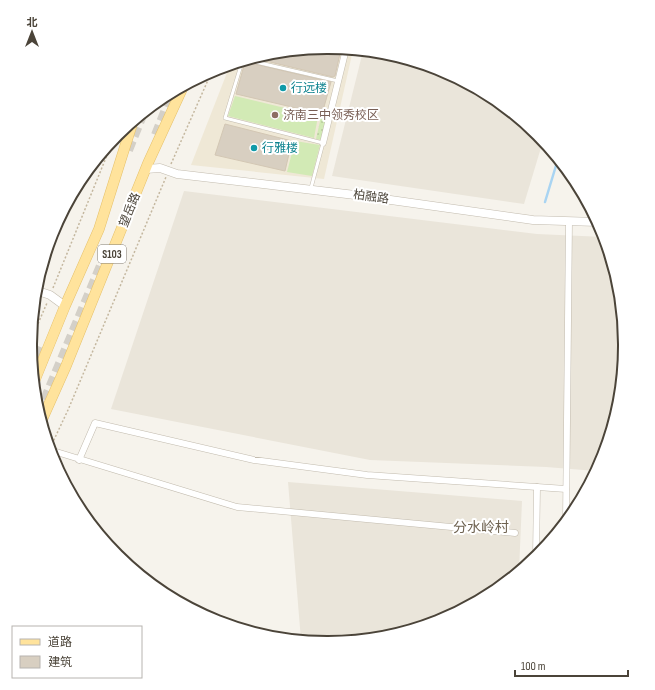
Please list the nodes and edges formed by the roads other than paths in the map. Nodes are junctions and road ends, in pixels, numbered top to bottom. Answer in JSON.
{"nodes":[{"id":1,"x":345,"y":55,"type":"edge"},
{"id":2,"x":258,"y":63,"type":"edge"},
{"id":3,"x":240,"y":68,"type":"edge"},
{"id":4,"x":338,"y":81,"type":"junction"},
{"id":5,"x":180,"y":94,"type":"edge"},
{"id":6,"x":129,"y":133,"type":"edge"},
{"id":7,"x":323,"y":143,"type":"junction"},
{"id":8,"x":146,"y":169,"type":"junction"},
{"id":9,"x":310,"y":190,"type":"junction"},
{"id":10,"x":569,"y":221,"type":"junction"},
{"id":11,"x":590,"y":222,"type":"edge"},
{"id":12,"x":42,"y":292,"type":"edge"},
{"id":13,"x":65,"y":306,"type":"junction"},
{"id":14,"x":38,"y":371,"type":"edge"},
{"id":15,"x":45,"y":412,"type":"edge"},
{"id":16,"x":58,"y":453,"type":"edge"},
{"id":17,"x":79,"y":460,"type":"junction"},
{"id":18,"x":536,"y":487,"type":"junction"},
{"id":19,"x":566,"y":489,"type":"junction"},
{"id":20,"x":566,"y":510,"type":"edge"},
{"id":21,"x":515,"y":533,"type":"dead end"},
{"id":22,"x":536,"y":547,"type":"edge"}],
"edges":[{"from":1,"to":4,"type":"street"},
{"from":2,"to":4,"type":"lane"},
{"from":3,"to":7,"type":"lane"},
{"from":4,"to":7,"type":"street"},
{"from":5,"to":8,"type":"main road","name":"望岳路","number":"S103"},
{"from":6,"to":13,"type":"main road","name":"望岳路","number":"S103"},
{"from":7,"to":9,"type":"lane"},
{"from":8,"to":9,"type":"street","name":"柏融路"},
{"from":8,"to":15,"type":"main road","name":"望岳路","number":"S103"},
{"from":9,"to":10,"type":"street","name":"柏融路"},
{"from":10,"to":11,"type":"street","name":"柏融路"},
{"from":10,"to":19,"type":"street"},
{"from":12,"to":13,"type":"street"},
{"from":13,"to":14,"type":"main road","name":"望岳路","number":"S103"},
{"from":16,"to":17,"type":"street"},
{"from":17,"to":18,"type":"street"},
{"from":17,"to":21,"type":"street"},
{"from":18,"to":19,"type":"street"},
{"from":18,"to":22,"type":"street"},
{"from":19,"to":20,"type":"street"}]}
